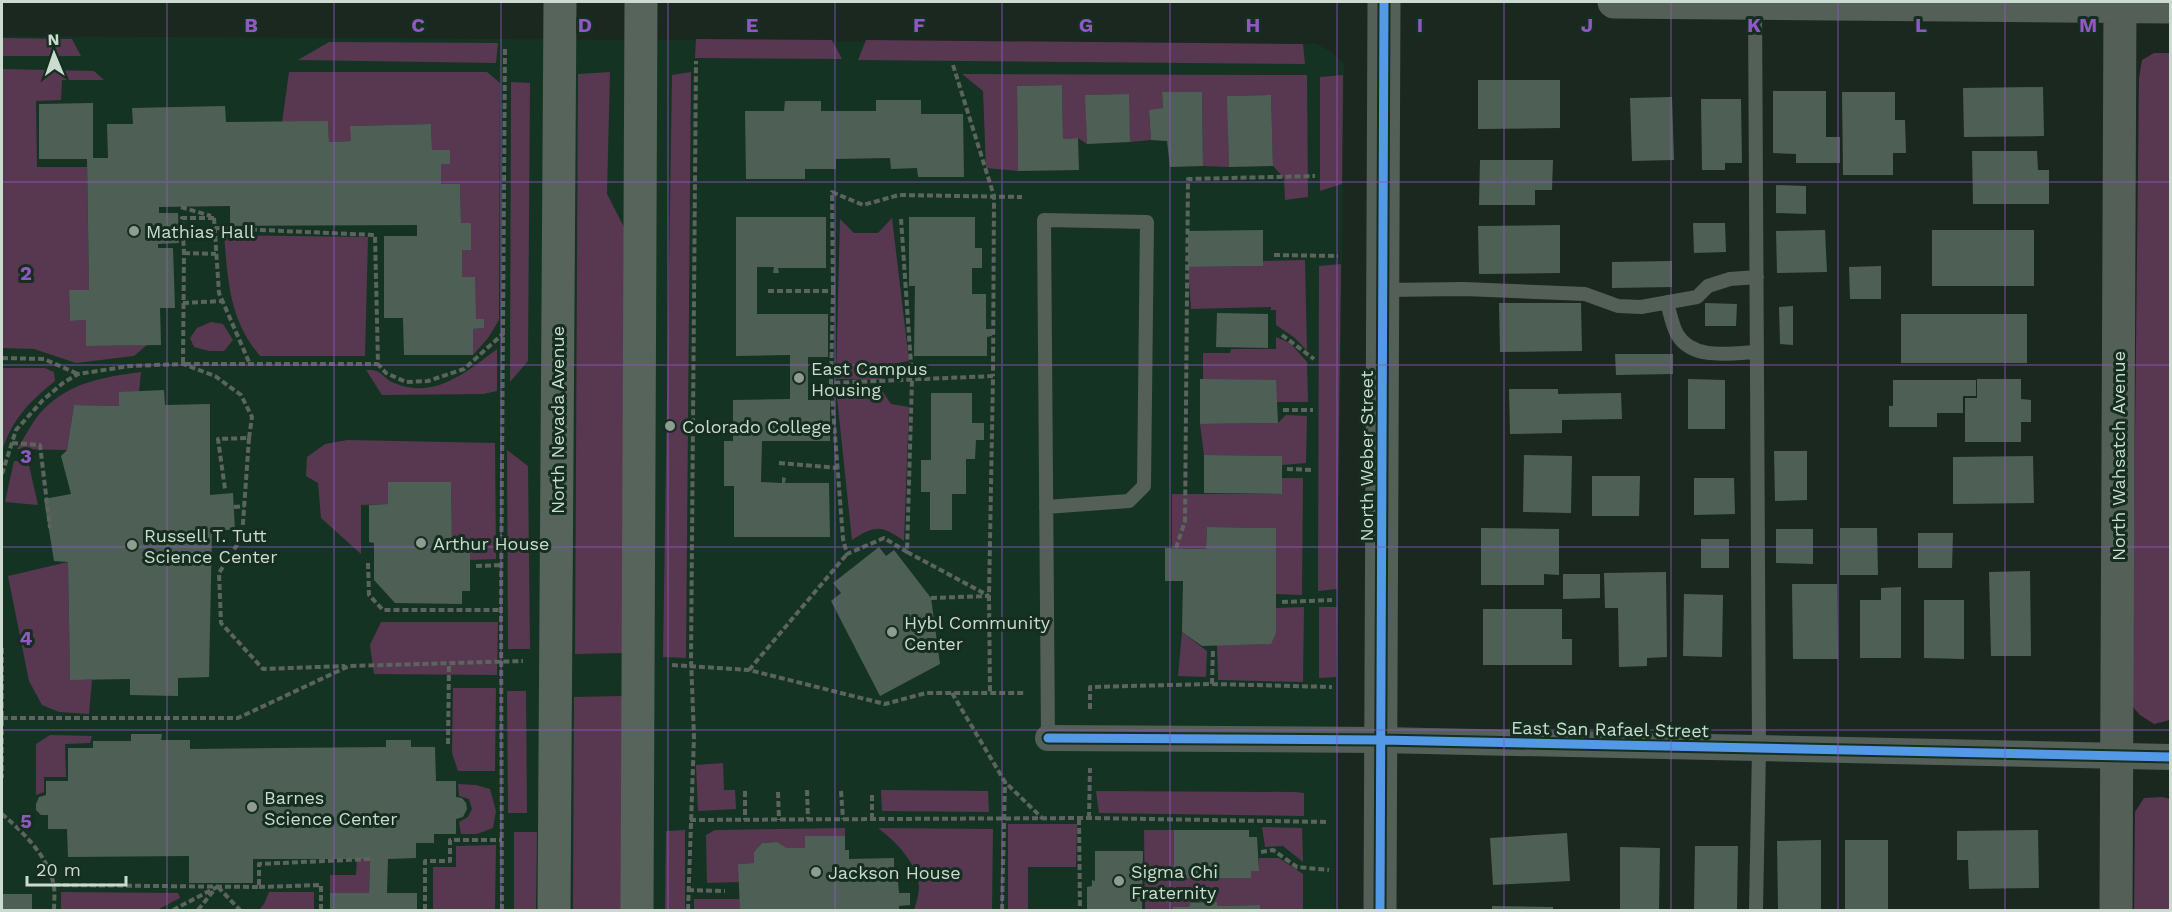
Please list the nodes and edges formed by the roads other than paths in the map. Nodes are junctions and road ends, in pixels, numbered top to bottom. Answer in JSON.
{"nodes":[{"id":1,"x":560,"y":2,"type":"edge"},
{"id":2,"x":641,"y":2,"type":"edge"},
{"id":3,"x":1384,"y":2,"type":"edge"},
{"id":4,"x":1614,"y":2,"type":"edge"},
{"id":5,"x":1755,"y":2,"type":"edge"},
{"id":6,"x":2120,"y":4,"type":"edge"},
{"id":7,"x":2170,"y":7,"type":"edge"},
{"id":8,"x":1757,"y":277,"type":"junction"},
{"id":9,"x":1383,"y":290,"type":"junction"},
{"id":10,"x":1667,"y":302,"type":"junction"},
{"id":11,"x":1757,"y":352,"type":"junction"},
{"id":12,"x":1046,"y":507,"type":"junction"},
{"id":13,"x":1048,"y":738,"type":"joint"},
{"id":14,"x":1381,"y":740,"type":"junction"},
{"id":15,"x":1759,"y":749,"type":"junction"},
{"id":16,"x":2117,"y":757,"type":"junction"},
{"id":17,"x":2170,"y":757,"type":"edge"},
{"id":18,"x":554,"y":910,"type":"edge"},
{"id":19,"x":637,"y":910,"type":"edge"},
{"id":20,"x":1380,"y":910,"type":"edge"},
{"id":21,"x":1756,"y":910,"type":"edge"},
{"id":22,"x":2116,"y":910,"type":"edge"}],
"edges":[{"from":1,"to":18,"type":"main road","name":"North Nevada Avenue"},
{"from":2,"to":19,"type":"main road"},
{"from":3,"to":9,"type":"main road","name":"North Weber Street"},
{"from":4,"to":5,"type":"main road"},
{"from":5,"to":6,"type":"main road"},
{"from":5,"to":8,"type":"lane"},
{"from":6,"to":7,"type":"main road"},
{"from":6,"to":16,"type":"main road","name":"North Wahsatch Avenue"},
{"from":8,"to":10,"type":"lane"},
{"from":8,"to":11,"type":"lane"},
{"from":9,"to":10,"type":"lane"},
{"from":9,"to":14,"type":"main road","name":"North Weber Street"},
{"from":10,"to":11,"type":"lane"},
{"from":11,"to":15,"type":"lane"},
{"from":12,"to":12,"type":"lane"},
{"from":12,"to":13,"type":"lane"},
{"from":13,"to":14,"type":"street","name":"East San Rafael Street"},
{"from":14,"to":15,"type":"street","name":"East San Rafael Street"},
{"from":14,"to":20,"type":"main road","name":"North Weber Street"},
{"from":15,"to":16,"type":"street","name":"East San Rafael Street"},
{"from":15,"to":21,"type":"lane"},
{"from":16,"to":17,"type":"street","name":"East San Rafael Street"},
{"from":16,"to":22,"type":"main road","name":"North Wahsatch Avenue"}]}
